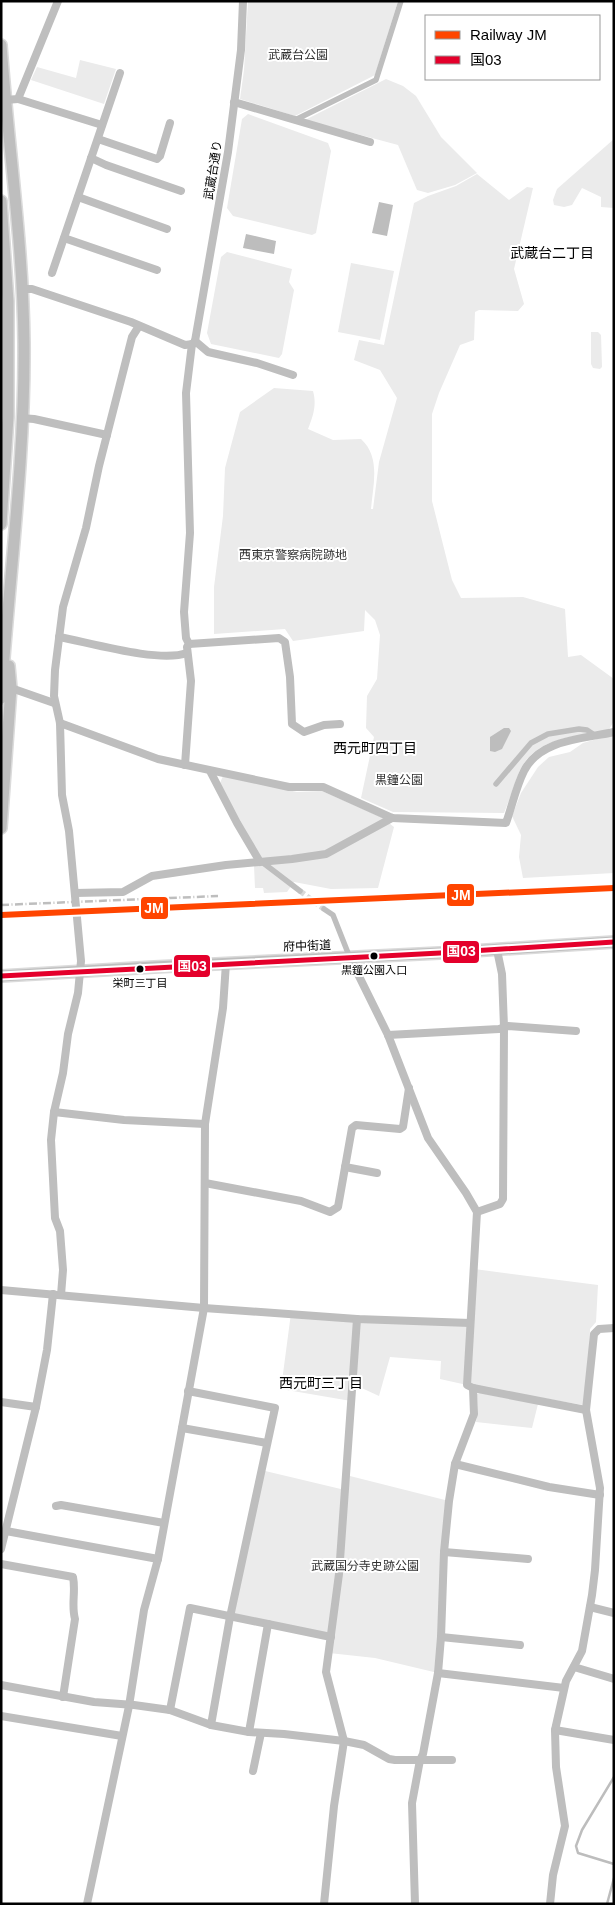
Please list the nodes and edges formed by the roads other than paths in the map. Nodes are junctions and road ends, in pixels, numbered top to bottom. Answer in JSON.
{"nodes":[{"id":1,"x":58,"y":1,"type":"edge"},
{"id":2,"x":243,"y":1,"type":"edge"},
{"id":3,"x":401,"y":1,"type":"edge"},
{"id":4,"x":1,"y":45,"type":"edge"},
{"id":5,"x":120,"y":73,"type":"dead end"},
{"id":6,"x":18,"y":99,"type":"junction"},
{"id":7,"x":5,"y":100,"type":"junction"},
{"id":8,"x":234,"y":102,"type":"junction"},
{"id":9,"x":295,"y":120,"type":"junction"},
{"id":10,"x":170,"y":123,"type":"dead end"},
{"id":11,"x":102,"y":125,"type":"junction"},
{"id":12,"x":98,"y":138,"type":"junction"},
{"id":13,"x":370,"y":142,"type":"dead end"},
{"id":14,"x":91,"y":158,"type":"junction"},
{"id":15,"x":14,"y":184,"type":"junction"},
{"id":16,"x":181,"y":191,"type":"dead end"},
{"id":17,"x":78,"y":197,"type":"junction"},
{"id":18,"x":1,"y":201,"type":"edge"},
{"id":19,"x":167,"y":229,"type":"dead end"},
{"id":20,"x":64,"y":238,"type":"junction"},
{"id":21,"x":5,"y":260,"type":"junction"},
{"id":22,"x":157,"y":270,"type":"dead end"},
{"id":23,"x":52,"y":273,"type":"dead end"},
{"id":24,"x":22,"y":289,"type":"junction"},
{"id":25,"x":23,"y":311,"type":"junction"},
{"id":26,"x":139,"y":326,"type":"junction"},
{"id":27,"x":194,"y":342,"type":"junction"},
{"id":28,"x":293,"y":375,"type":"dead end"},
{"id":29,"x":8,"y":390,"type":"junction"},
{"id":30,"x":21,"y":418,"type":"junction"},
{"id":31,"x":107,"y":436,"type":"junction"},
{"id":32,"x":1,"y":524,"type":"edge"},
{"id":33,"x":59,"y":637,"type":"junction"},
{"id":34,"x":6,"y":639,"type":"junction"},
{"id":35,"x":189,"y":644,"type":"junction"},
{"id":36,"x":187,"y":653,"type":"junction"},
{"id":37,"x":11,"y":688,"type":"junction"},
{"id":38,"x":1,"y":698,"type":"edge"},
{"id":39,"x":54,"y":703,"type":"junction"},
{"id":40,"x":60,"y":723,"type":"junction"},
{"id":41,"x":340,"y":724,"type":"dead end"},
{"id":42,"x":614,"y":732,"type":"edge"},
{"id":43,"x":596,"y":736,"type":"junction"},
{"id":44,"x":185,"y":765,"type":"junction"},
{"id":45,"x":210,"y":771,"type":"junction"},
{"id":46,"x":496,"y":784,"type":"dead end"},
{"id":47,"x":392,"y":818,"type":"junction"},
{"id":48,"x":1,"y":828,"type":"edge"},
{"id":49,"x":261,"y":862,"type":"junction"},
{"id":50,"x":300,"y":891,"type":"tunnel mouth"},
{"id":51,"x":75,"y":893,"type":"junction"},
{"id":52,"x":324,"y":909,"type":"tunnel mouth"},
{"id":53,"x":614,"y":942,"type":"edge"},
{"id":54,"x":497,"y":950,"type":"junction"},
{"id":55,"x":350,"y":958,"type":"junction"},
{"id":56,"x":226,"y":963,"type":"junction"},
{"id":57,"x":81,"y":972,"type":"junction"},
{"id":58,"x":1,"y":976,"type":"edge"},
{"id":59,"x":504,"y":1027,"type":"junction"},
{"id":60,"x":576,"y":1031,"type":"dead end"},
{"id":61,"x":388,"y":1035,"type":"junction"},
{"id":62,"x":409,"y":1088,"type":"junction"},
{"id":63,"x":54,"y":1112,"type":"junction"},
{"id":64,"x":205,"y":1124,"type":"junction"},
{"id":65,"x":345,"y":1168,"type":"junction"},
{"id":66,"x":377,"y":1173,"type":"dead end"},
{"id":67,"x":205,"y":1183,"type":"junction"},
{"id":68,"x":477,"y":1212,"type":"junction"},
{"id":69,"x":1,"y":1290,"type":"edge"},
{"id":70,"x":57,"y":1294,"type":"junction"},
{"id":71,"x":204,"y":1308,"type":"junction"},
{"id":72,"x":357,"y":1318,"type":"junction"},
{"id":73,"x":470,"y":1323,"type":"junction"},
{"id":74,"x":614,"y":1328,"type":"edge"},
{"id":75,"x":474,"y":1388,"type":"junction"},
{"id":76,"x":188,"y":1390,"type":"junction"},
{"id":77,"x":1,"y":1402,"type":"edge"},
{"id":78,"x":36,"y":1407,"type":"junction"},
{"id":79,"x":586,"y":1410,"type":"junction"},
{"id":80,"x":182,"y":1428,"type":"junction"},
{"id":81,"x":267,"y":1443,"type":"junction"},
{"id":82,"x":455,"y":1464,"type":"junction"},
{"id":83,"x":600,"y":1495,"type":"junction"},
{"id":84,"x":56,"y":1506,"type":"dead end"},
{"id":85,"x":164,"y":1523,"type":"junction"},
{"id":86,"x":6,"y":1531,"type":"junction"},
{"id":87,"x":1,"y":1549,"type":"edge"},
{"id":88,"x":444,"y":1552,"type":"junction"},
{"id":89,"x":158,"y":1559,"type":"junction"},
{"id":90,"x":528,"y":1559,"type":"dead end"},
{"id":91,"x":1,"y":1564,"type":"edge"},
{"id":92,"x":590,"y":1607,"type":"junction"},
{"id":93,"x":614,"y":1613,"type":"edge"},
{"id":94,"x":230,"y":1616,"type":"junction"},
{"id":95,"x":268,"y":1624,"type":"junction"},
{"id":96,"x":331,"y":1637,"type":"junction"},
{"id":97,"x":441,"y":1637,"type":"junction"},
{"id":98,"x":520,"y":1644,"type":"dead end"},
{"id":99,"x":574,"y":1667,"type":"junction"},
{"id":100,"x":438,"y":1672,"type":"junction"},
{"id":101,"x":614,"y":1679,"type":"edge"},
{"id":102,"x":1,"y":1685,"type":"edge"},
{"id":103,"x":564,"y":1688,"type":"junction"},
{"id":104,"x":63,"y":1697,"type":"junction"},
{"id":105,"x":129,"y":1706,"type":"junction"},
{"id":106,"x":170,"y":1710,"type":"junction"},
{"id":107,"x":1,"y":1716,"type":"edge"},
{"id":108,"x":211,"y":1725,"type":"junction"},
{"id":109,"x":555,"y":1730,"type":"junction"},
{"id":110,"x":249,"y":1732,"type":"junction"},
{"id":111,"x":261,"y":1733,"type":"junction"},
{"id":112,"x":122,"y":1736,"type":"junction"},
{"id":113,"x":344,"y":1740,"type":"junction"},
{"id":114,"x":614,"y":1740,"type":"edge"},
{"id":115,"x":420,"y":1760,"type":"junction"},
{"id":116,"x":452,"y":1760,"type":"dead end"},
{"id":117,"x":253,"y":1771,"type":"dead end"},
{"id":118,"x":87,"y":1904,"type":"edge"},
{"id":119,"x":324,"y":1904,"type":"edge"},
{"id":120,"x":415,"y":1904,"type":"edge"},
{"id":121,"x":550,"y":1904,"type":"edge"}],
"edges":[{"from":1,"to":6,"type":"street"},
{"from":2,"to":8,"type":"street","name":"武蔵台通り"},
{"from":3,"to":9,"type":"street"},
{"from":4,"to":7,"type":"main road"},
{"from":5,"to":11,"type":"street"},
{"from":6,"to":7,"type":"street"},
{"from":6,"to":11,"type":"street"},
{"from":7,"to":15,"type":"main road"},
{"from":8,"to":9,"type":"street"},
{"from":8,"to":27,"type":"street","name":"武蔵台通り"},
{"from":9,"to":13,"type":"street"},
{"from":10,"to":12,"type":"street"},
{"from":11,"to":12,"type":"street"},
{"from":12,"to":14,"type":"street"},
{"from":14,"to":16,"type":"street"},
{"from":14,"to":17,"type":"street"},
{"from":15,"to":21,"type":"main road"},
{"from":15,"to":24,"type":"main road"},
{"from":17,"to":19,"type":"street"},
{"from":17,"to":20,"type":"street"},
{"from":18,"to":21,"type":"main road"},
{"from":20,"to":22,"type":"street"},
{"from":20,"to":23,"type":"street"},
{"from":21,"to":29,"type":"main road"},
{"from":24,"to":25,"type":"main road"},
{"from":24,"to":26,"type":"street"},
{"from":25,"to":29,"type":"main road"},
{"from":25,"to":30,"type":"main road"},
{"from":26,"to":27,"type":"street"},
{"from":26,"to":31,"type":"street"},
{"from":27,"to":28,"type":"street"},
{"from":27,"to":35,"type":"street","name":"武蔵台通り"},
{"from":29,"to":32,"type":"main road"},
{"from":30,"to":31,"type":"street"},
{"from":30,"to":34,"type":"main road"},
{"from":31,"to":33,"type":"street"},
{"from":33,"to":36,"type":"street"},
{"from":33,"to":39,"type":"street"},
{"from":34,"to":37,"type":"main road"},
{"from":34,"to":38,"type":"main road"},
{"from":35,"to":36,"type":"street"},
{"from":35,"to":41,"type":"street"},
{"from":36,"to":44,"type":"street"},
{"from":37,"to":39,"type":"street"},
{"from":37,"to":48,"type":"main road"},
{"from":39,"to":40,"type":"street"},
{"from":40,"to":44,"type":"street"},
{"from":40,"to":51,"type":"street"},
{"from":42,"to":43,"type":"street"},
{"from":43,"to":46,"type":"street"},
{"from":43,"to":47,"type":"street"},
{"from":44,"to":45,"type":"street"},
{"from":45,"to":47,"type":"street"},
{"from":45,"to":49,"type":"street"},
{"from":47,"to":49,"type":"street"},
{"from":49,"to":50,"type":"street"},
{"from":49,"to":51,"type":"street"},
{"from":51,"to":57,"type":"street"},
{"from":52,"to":55,"type":"street"},
{"from":53,"to":54,"type":"main road","name":"府中街道"},
{"from":54,"to":55,"type":"main road","name":"府中街道"},
{"from":54,"to":59,"type":"street"},
{"from":55,"to":56,"type":"main road","name":"府中街道"},
{"from":55,"to":61,"type":"street"},
{"from":56,"to":57,"type":"main road","name":"府中街道"},
{"from":56,"to":64,"type":"street"},
{"from":57,"to":58,"type":"main road","name":"府中街道"},
{"from":57,"to":63,"type":"street"},
{"from":59,"to":60,"type":"street"},
{"from":59,"to":61,"type":"street"},
{"from":59,"to":68,"type":"street"},
{"from":61,"to":62,"type":"street"},
{"from":62,"to":65,"type":"street"},
{"from":62,"to":68,"type":"street"},
{"from":63,"to":64,"type":"street"},
{"from":63,"to":70,"type":"street"},
{"from":64,"to":67,"type":"street"},
{"from":65,"to":66,"type":"street"},
{"from":65,"to":67,"type":"street"},
{"from":67,"to":71,"type":"street"},
{"from":68,"to":73,"type":"street"},
{"from":69,"to":70,"type":"street"},
{"from":70,"to":71,"type":"street"},
{"from":70,"to":78,"type":"street"},
{"from":71,"to":72,"type":"street"},
{"from":71,"to":76,"type":"street"},
{"from":72,"to":73,"type":"street"},
{"from":72,"to":96,"type":"street"},
{"from":73,"to":75,"type":"street"},
{"from":74,"to":79,"type":"street"},
{"from":75,"to":79,"type":"street"},
{"from":75,"to":82,"type":"street"},
{"from":76,"to":80,"type":"street"},
{"from":76,"to":81,"type":"street"},
{"from":77,"to":78,"type":"street"},
{"from":78,"to":86,"type":"street"},
{"from":79,"to":83,"type":"street"},
{"from":80,"to":81,"type":"street"},
{"from":80,"to":85,"type":"street"},
{"from":81,"to":94,"type":"street"},
{"from":82,"to":83,"type":"street"},
{"from":82,"to":88,"type":"street"},
{"from":83,"to":92,"type":"street"},
{"from":84,"to":85,"type":"street"},
{"from":85,"to":89,"type":"street"},
{"from":86,"to":87,"type":"street"},
{"from":86,"to":89,"type":"street"},
{"from":88,"to":90,"type":"street"},
{"from":88,"to":97,"type":"street"},
{"from":89,"to":105,"type":"street"},
{"from":91,"to":104,"type":"street"},
{"from":92,"to":93,"type":"street"},
{"from":92,"to":99,"type":"street"},
{"from":94,"to":95,"type":"street"},
{"from":94,"to":106,"type":"street"},
{"from":94,"to":108,"type":"street"},
{"from":95,"to":96,"type":"street"},
{"from":95,"to":110,"type":"street"},
{"from":96,"to":113,"type":"street"},
{"from":97,"to":98,"type":"street"},
{"from":97,"to":100,"type":"street"},
{"from":99,"to":101,"type":"street"},
{"from":99,"to":103,"type":"street"},
{"from":100,"to":103,"type":"street"},
{"from":100,"to":115,"type":"street"},
{"from":102,"to":104,"type":"street"},
{"from":103,"to":109,"type":"street"},
{"from":104,"to":105,"type":"street"},
{"from":105,"to":106,"type":"street"},
{"from":105,"to":112,"type":"street"},
{"from":106,"to":108,"type":"street"},
{"from":107,"to":112,"type":"street"},
{"from":108,"to":110,"type":"street"},
{"from":109,"to":114,"type":"street"},
{"from":109,"to":121,"type":"street"},
{"from":110,"to":111,"type":"street"},
{"from":111,"to":113,"type":"street"},
{"from":111,"to":117,"type":"street"},
{"from":112,"to":118,"type":"street"},
{"from":113,"to":115,"type":"street"},
{"from":113,"to":119,"type":"street"},
{"from":115,"to":116,"type":"street"},
{"from":115,"to":120,"type":"street"}]}
